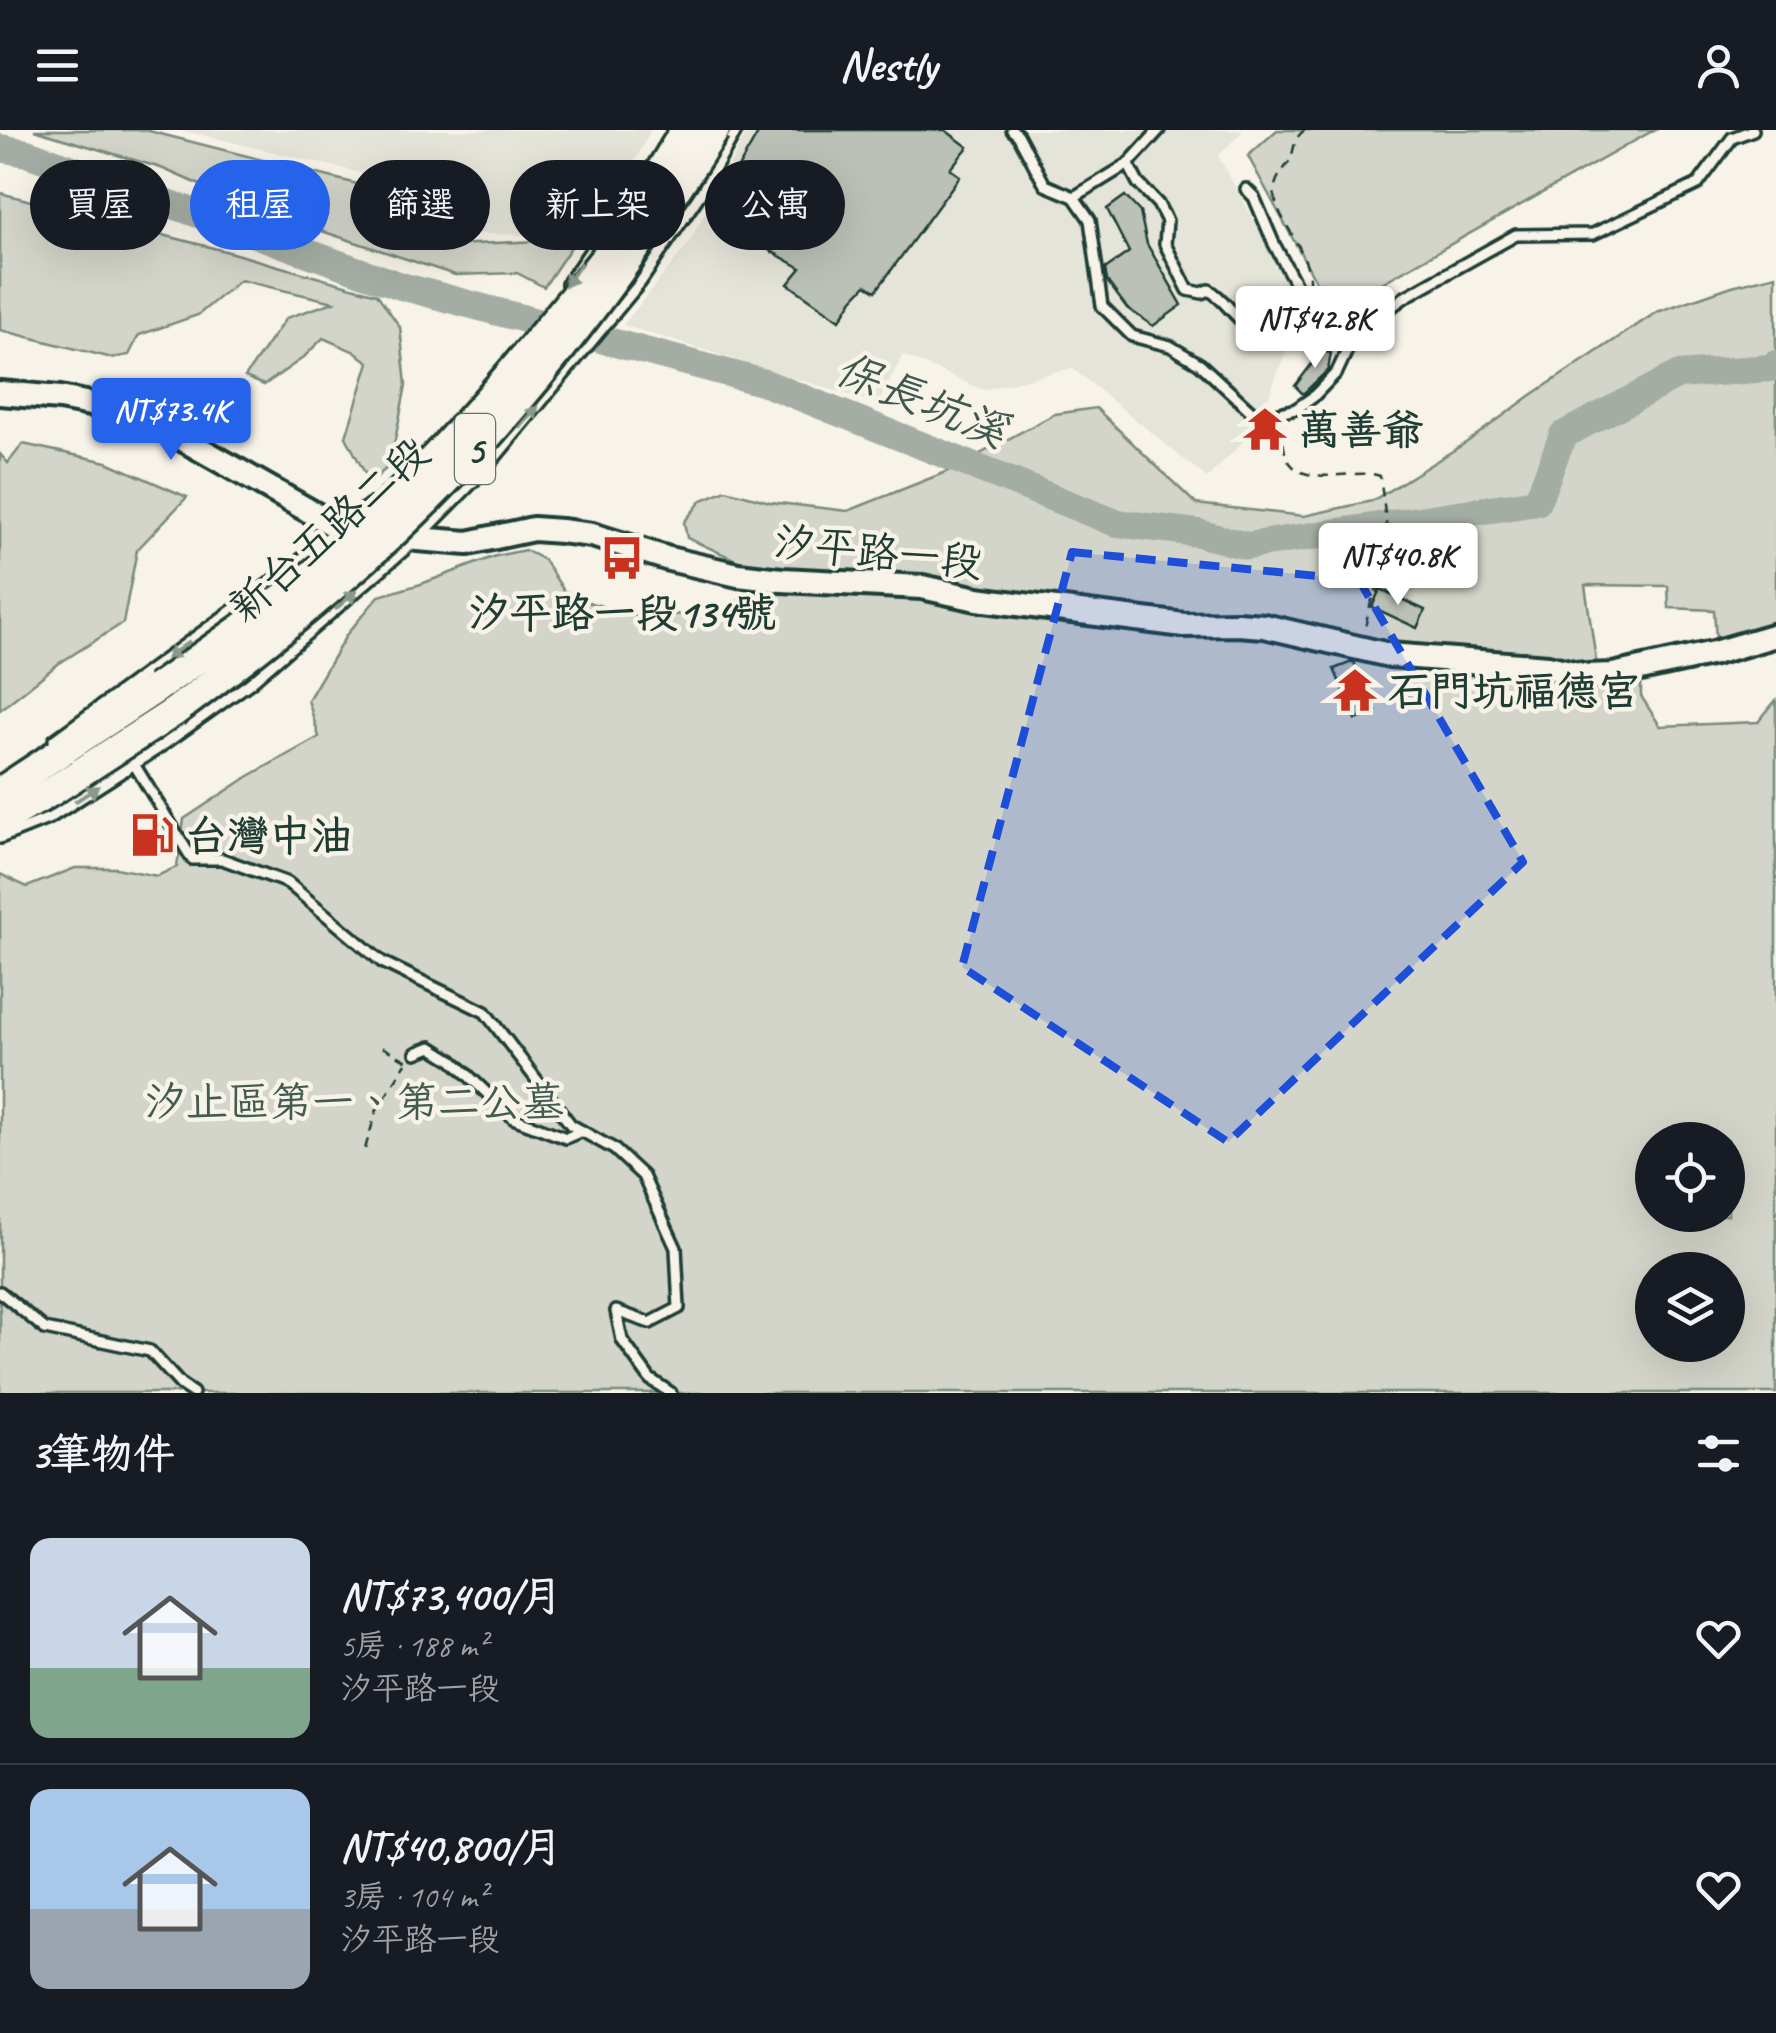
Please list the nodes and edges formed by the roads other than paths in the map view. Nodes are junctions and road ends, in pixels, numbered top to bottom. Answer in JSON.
{"nodes":[{"id":1,"x":685,"y":130,"type":"edge"},
{"id":2,"x":715,"y":130,"type":"edge"},
{"id":3,"x":737,"y":130,"type":"edge"},
{"id":4,"x":1012,"y":130,"type":"edge"},
{"id":5,"x":1159,"y":130,"type":"edge"},
{"id":6,"x":1753,"y":130,"type":"edge"},
{"id":7,"x":1128,"y":164,"type":"junction"},
{"id":8,"x":1246,"y":189,"type":"dead end"},
{"id":9,"x":1074,"y":197,"type":"junction"},
{"id":10,"x":591,"y":250,"type":"edge"},
{"id":11,"x":564,"y":289,"type":"dead end"},
{"id":12,"x":520,"y":345,"type":"dead end"},
{"id":13,"x":0,"y":393,"type":"edge"},
{"id":14,"x":446,"y":428,"type":"dead end"},
{"id":15,"x":379,"y":497,"type":"dead end"},
{"id":16,"x":340,"y":529,"type":"junction"},
{"id":17,"x":417,"y":539,"type":"junction"},
{"id":18,"x":1776,"y":636,"type":"edge"},
{"id":19,"x":42,"y":749,"type":"dead end"},
{"id":20,"x":28,"y":760,"type":"dead end"},
{"id":21,"x":134,"y":764,"type":"junction"},
{"id":22,"x":0,"y":780,"type":"edge"},
{"id":23,"x":0,"y":792,"type":"edge"},
{"id":24,"x":0,"y":820,"type":"edge"},
{"id":25,"x":0,"y":838,"type":"edge"},
{"id":26,"x":416,"y":1053,"type":"road end"},
{"id":27,"x":582,"y":1131,"type":"junction"},
{"id":28,"x":0,"y":1292,"type":"edge"},
{"id":29,"x":193,"y":1393,"type":"edge"},
{"id":30,"x":671,"y":1393,"type":"edge"}],
"edges":[{"from":1,"to":23,"type":"main road","name":"新台五路二段","number":"5","bridge":true},
{"from":2,"to":24,"type":"main road","name":"新台五路二段","number":"5","bridge":true},
{"from":17,"to":3,"type":"lane","one_way":true},
{"from":4,"to":9,"type":"lane"},
{"from":5,"to":7,"type":"lane"},
{"from":6,"to":9,"type":"lane"},
{"from":7,"to":8,"type":"lane"},
{"from":7,"to":9,"type":"lane"},
{"from":10,"to":11,"type":"lane","one_way":true},
{"from":12,"to":14,"type":"lane"},
{"from":13,"to":16,"type":"street","name":"汐平路一段"},
{"from":15,"to":16,"type":"lane"},
{"from":16,"to":17,"type":"street","name":"汐平路一段"},
{"from":16,"to":19,"type":"lane","one_way":true},
{"from":17,"to":18,"type":"street","name":"汐平路一段"},
{"from":21,"to":17,"type":"lane","one_way":true},
{"from":20,"to":22,"type":"lane"},
{"from":25,"to":21,"type":"lane","one_way":true},
{"from":21,"to":27,"type":"lane"},
{"from":26,"to":27,"type":"lane"},
{"from":27,"to":30,"type":"lane"},
{"from":28,"to":29,"type":"lane"}]}
